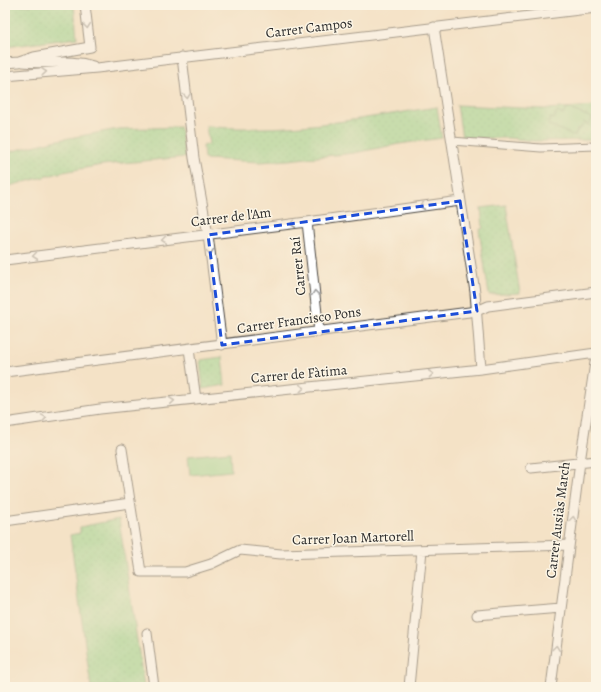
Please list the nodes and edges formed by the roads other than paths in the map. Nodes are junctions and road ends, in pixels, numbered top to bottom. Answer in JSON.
{"nodes":[{"id":1,"x":85,"y":5,"type":"edge"},
{"id":2,"x":596,"y":8,"type":"edge"},
{"id":3,"x":434,"y":26,"type":"junction"},
{"id":4,"x":182,"y":57,"type":"junction"},
{"id":5,"x":20,"y":62,"type":"junction"},
{"id":6,"x":5,"y":63,"type":"edge"},
{"id":7,"x":97,"y":68,"type":"junction"},
{"id":8,"x":5,"y":76,"type":"edge"},
{"id":9,"x":452,"y":141,"type":"junction"},
{"id":10,"x":596,"y":146,"type":"edge"},
{"id":11,"x":460,"y":201,"type":"junction"},
{"id":12,"x":307,"y":222,"type":"junction"},
{"id":13,"x":208,"y":235,"type":"junction"},
{"id":14,"x":5,"y":260,"type":"edge"},
{"id":15,"x":596,"y":292,"type":"edge"},
{"id":16,"x":477,"y":311,"type":"junction"},
{"id":17,"x":319,"y":332,"type":"junction"},
{"id":18,"x":222,"y":345,"type":"junction"},
{"id":19,"x":189,"y":349,"type":"junction"},
{"id":20,"x":596,"y":353,"type":"edge"},
{"id":21,"x":596,"y":356,"type":"edge"},
{"id":22,"x":481,"y":368,"type":"junction"},
{"id":23,"x":5,"y":372,"type":"edge"},
{"id":24,"x":196,"y":398,"type":"junction"},
{"id":25,"x":5,"y":424,"type":"edge"},
{"id":26,"x":122,"y":449,"type":"dead end"},
{"id":27,"x":596,"y":461,"type":"edge"},
{"id":28,"x":580,"y":462,"type":"junction"},
{"id":29,"x":531,"y":468,"type":"dead end"},
{"id":30,"x":130,"y":503,"type":"junction"},
{"id":31,"x":5,"y":521,"type":"edge"},
{"id":32,"x":569,"y":545,"type":"junction"},
{"id":33,"x":422,"y":550,"type":"junction"},
{"id":34,"x":561,"y":608,"type":"junction"},
{"id":35,"x":477,"y":615,"type":"dead end"},
{"id":36,"x":147,"y":633,"type":"dead end"},
{"id":37,"x":154,"y":687,"type":"edge"},
{"id":38,"x":409,"y":687,"type":"edge"},
{"id":39,"x":551,"y":687,"type":"edge"}],
"edges":[{"from":1,"to":5,"type":"street","one_way":true},
{"from":2,"to":3,"type":"street","name":"Carrer Campos"},
{"from":3,"to":4,"type":"street","name":"Carrer Campos"},
{"from":3,"to":9,"type":"street"},
{"from":4,"to":7,"type":"street","name":"Carrer Campos"},
{"from":4,"to":13,"type":"street","one_way":true},
{"from":5,"to":6,"type":"street"},
{"from":5,"to":7,"type":"street"},
{"from":8,"to":7,"type":"street","name":"Carrer Campos","one_way":true},
{"from":9,"to":10,"type":"street"},
{"from":9,"to":11,"type":"street"},
{"from":11,"to":12,"type":"street","name":"Carrer de l'Am","one_way":true},
{"from":11,"to":16,"type":"street"},
{"from":12,"to":13,"type":"street","name":"Carrer de l'Am","one_way":true},
{"from":17,"to":12,"type":"street","name":"Carrer Raí","one_way":true},
{"from":13,"to":14,"type":"street","name":"Carrer de l'Am","one_way":true},
{"from":13,"to":18,"type":"street","one_way":true},
{"from":15,"to":16,"type":"street","name":"Carrer Francisco Pons"},
{"from":16,"to":17,"type":"street","name":"Carrer Francisco Pons"},
{"from":16,"to":22,"type":"street"},
{"from":17,"to":18,"type":"street","name":"Carrer Francisco Pons"},
{"from":18,"to":19,"type":"street","name":"Carrer Francisco Pons"},
{"from":19,"to":23,"type":"street","name":"Carrer Francisco Pons"},
{"from":19,"to":24,"type":"street"},
{"from":20,"to":22,"type":"street","name":"Carrer de Fàtima"},
{"from":21,"to":28,"type":"street","name":"Carrer Ausiàs March"},
{"from":24,"to":22,"type":"street","name":"Carrer de Fàtima","one_way":true},
{"from":25,"to":24,"type":"street","name":"Carrer de Fàtima","one_way":true},
{"from":26,"to":30,"type":"street"},
{"from":27,"to":28,"type":"street"},
{"from":28,"to":29,"type":"street"},
{"from":32,"to":28,"type":"street","name":"Carrer Ausiàs March","one_way":true},
{"from":30,"to":31,"type":"street"},
{"from":30,"to":33,"type":"street","name":"Carrer Joan Martorell"},
{"from":32,"to":33,"type":"street","name":"Carrer Joan Martorell"},
{"from":32,"to":34,"type":"street","name":"Carrer Ausiàs March"},
{"from":33,"to":38,"type":"street"},
{"from":34,"to":35,"type":"street"},
{"from":39,"to":34,"type":"street","name":"Carrer Ausiàs March","one_way":true},
{"from":36,"to":37,"type":"street"}]}
